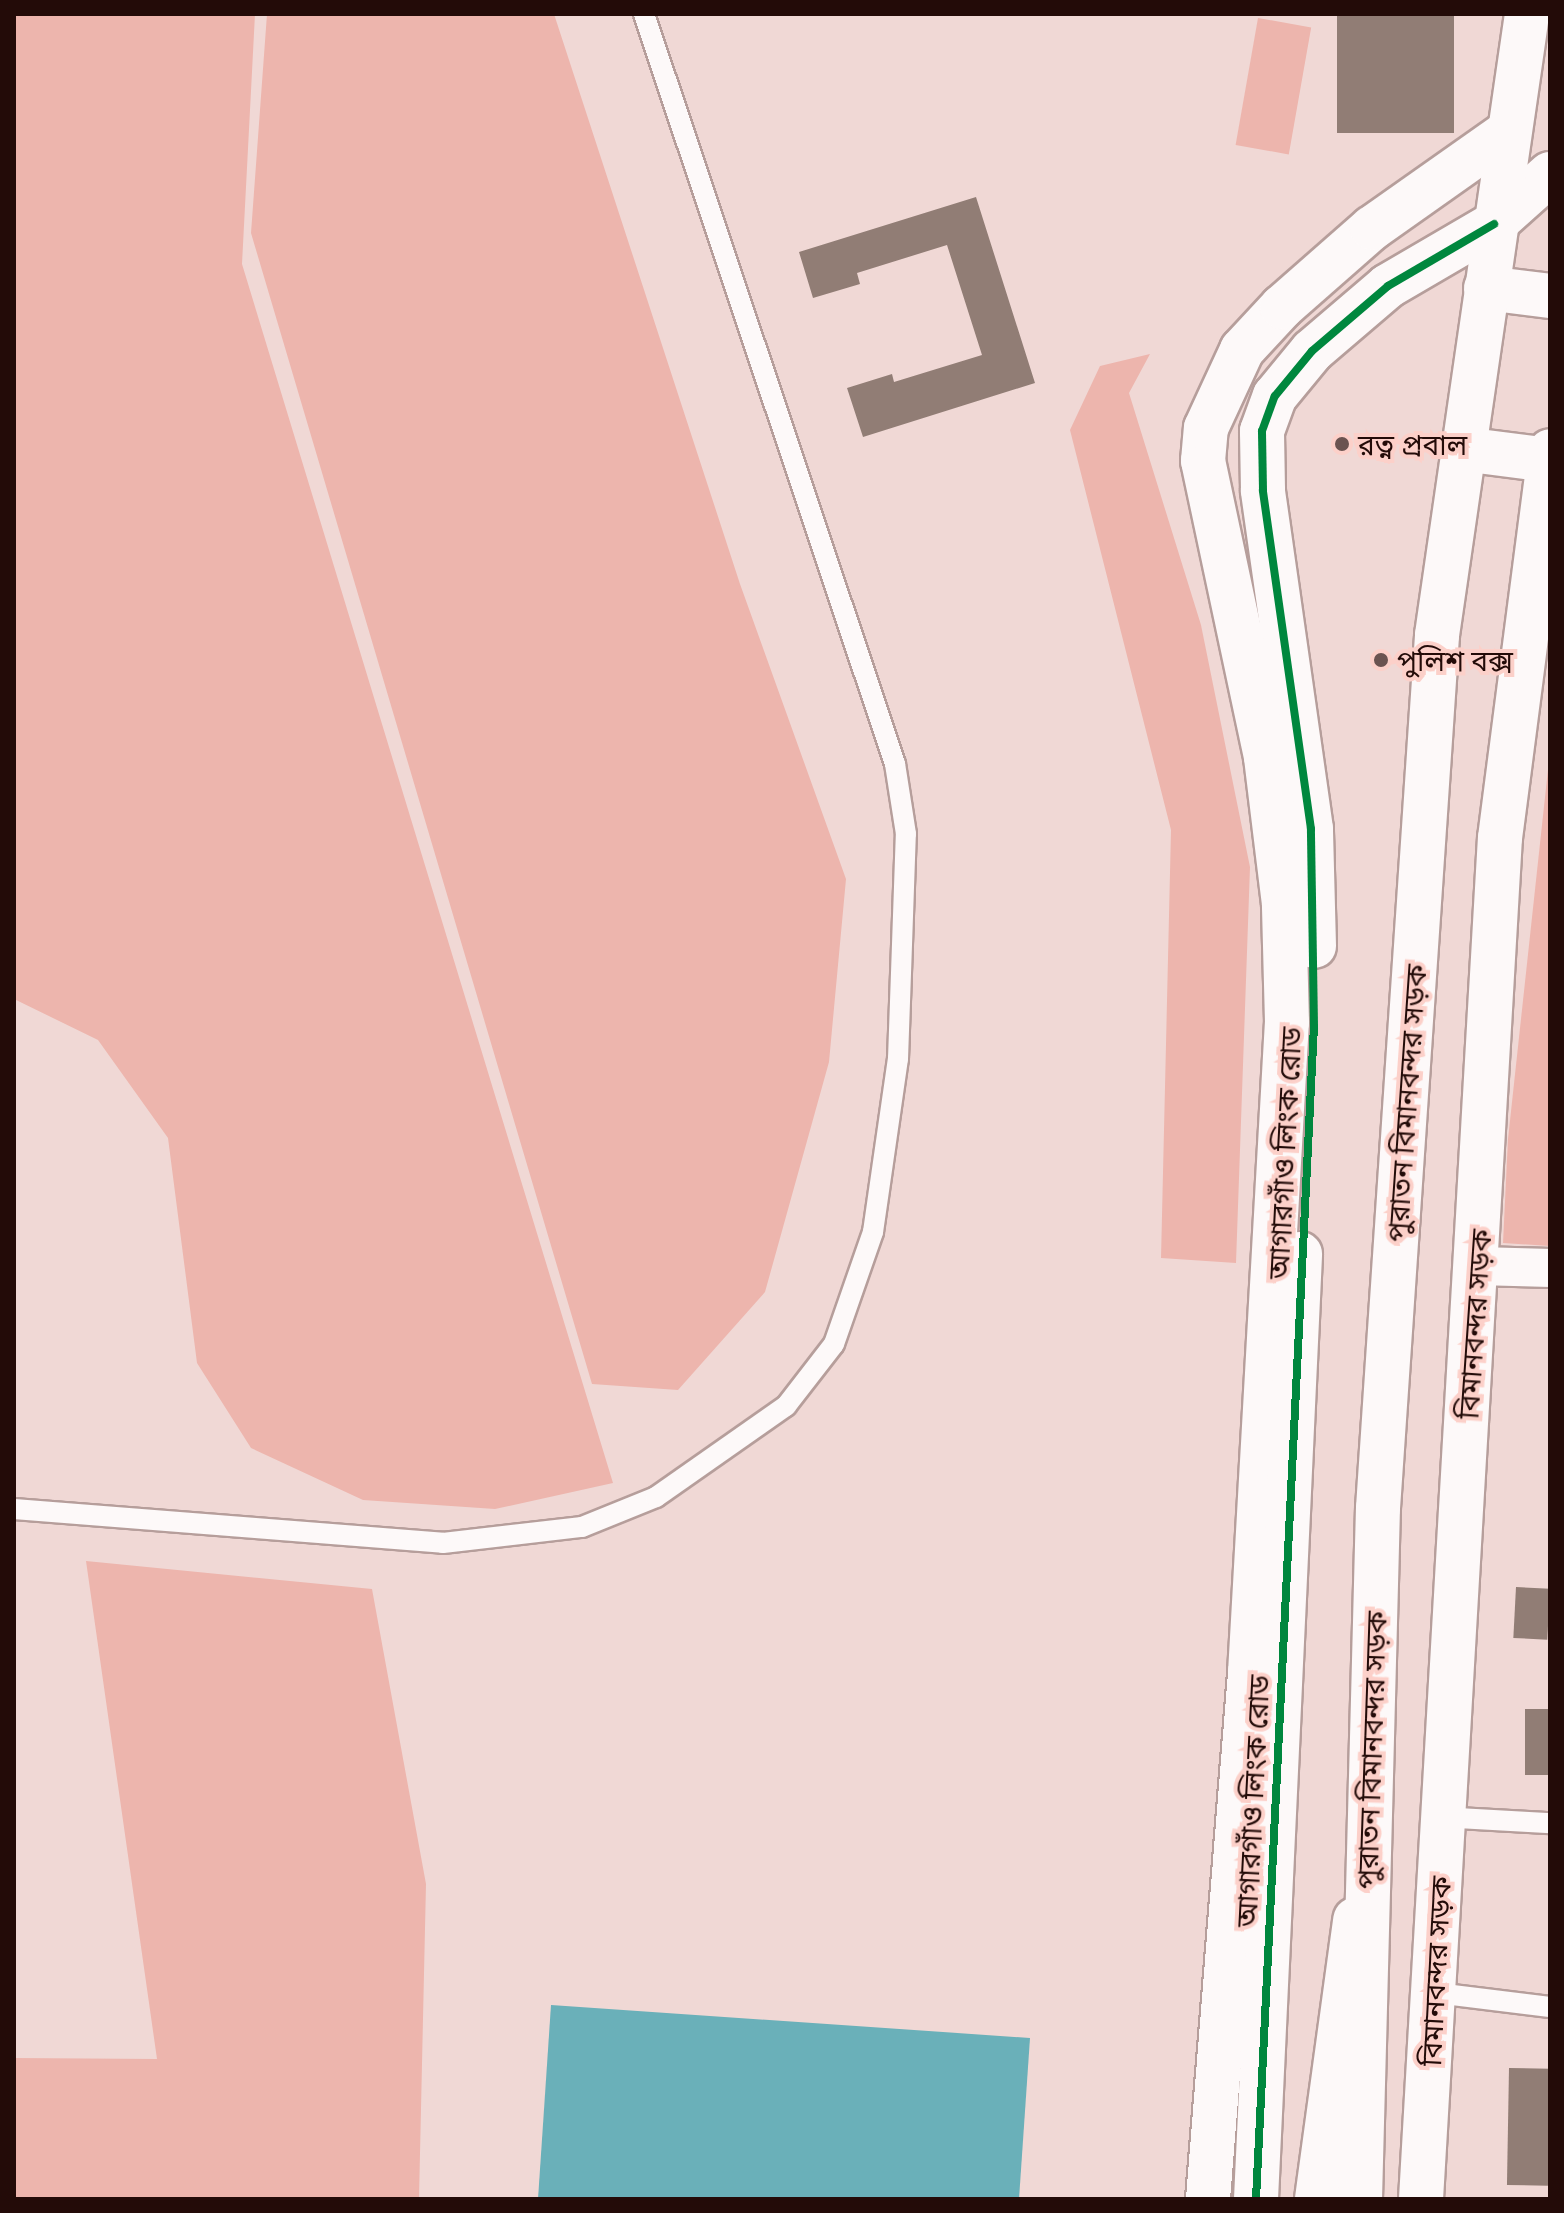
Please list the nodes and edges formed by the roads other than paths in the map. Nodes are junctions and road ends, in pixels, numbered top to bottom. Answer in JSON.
{"nodes":[{"id":1,"x":644,"y":14,"type":"edge"},
{"id":2,"x":1527,"y":14,"type":"edge"},
{"id":3,"x":1508,"y":132,"type":"junction"},
{"id":4,"x":1550,"y":174,"type":"edge"},
{"id":5,"x":1494,"y":224,"type":"junction"},
{"id":6,"x":1486,"y":288,"type":"junction"},
{"id":7,"x":1550,"y":296,"type":"edge"},
{"id":8,"x":1463,"y":449,"type":"junction"},
{"id":9,"x":1549,"y":456,"type":"edge"},
{"id":10,"x":1479,"y":1266,"type":"junction"},
{"id":11,"x":1550,"y":1268,"type":"edge"},
{"id":12,"x":14,"y":1509,"type":"edge"},
{"id":13,"x":1441,"y":1817,"type":"junction"},
{"id":14,"x":1550,"y":1823,"type":"edge"},
{"id":15,"x":1366,"y":1864,"type":"junction"},
{"id":16,"x":1436,"y":1993,"type":"junction"},
{"id":17,"x":1550,"y":2007,"type":"edge"},
{"id":18,"x":1208,"y":2199,"type":"edge"},
{"id":19,"x":1256,"y":2199,"type":"edge"},
{"id":20,"x":1317,"y":2199,"type":"edge"},
{"id":21,"x":1360,"y":2199,"type":"edge"},
{"id":22,"x":1421,"y":2199,"type":"edge"}],
"edges":[{"from":1,"to":12,"type":"lane"},
{"from":2,"to":3,"type":"main road","name":"পুরাতন বিমানবন্দর সড়ক"},
{"from":3,"to":5,"type":"main road","name":"পুরাতন বিমানবন্দর সড়ক"},
{"from":3,"to":18,"type":"main road","name":"আগারগাঁও লিংক রোড"},
{"from":4,"to":5,"type":"main road"},
{"from":5,"to":6,"type":"main road","name":"পুরাতন বিমানবন্দর সড়ক"},
{"from":5,"to":19,"type":"main road","name":"আগারগাঁও লিংক রোড"},
{"from":6,"to":7,"type":"main road"},
{"from":6,"to":8,"type":"main road","name":"পুরাতন বিমানবন্দর সড়ক"},
{"from":8,"to":9,"type":"main road"},
{"from":8,"to":15,"type":"main road","name":"পুরাতন বিমানবন্দর সড়ক"},
{"from":9,"to":10,"type":"main road","name":"বিমানবন্দর সড়ক"},
{"from":10,"to":11,"type":"street"},
{"from":10,"to":13,"type":"main road","name":"বিমানবন্দর সড়ক"},
{"from":13,"to":14,"type":"lane"},
{"from":13,"to":16,"type":"main road","name":"বিমানবন্দর সড়ক"},
{"from":15,"to":20,"type":"main road"},
{"from":15,"to":21,"type":"main road","name":"পুরাতন বিমানবন্দর সড়ক"},
{"from":16,"to":17,"type":"lane"},
{"from":16,"to":22,"type":"main road","name":"বিমানবন্দর সড়ক"}]}
